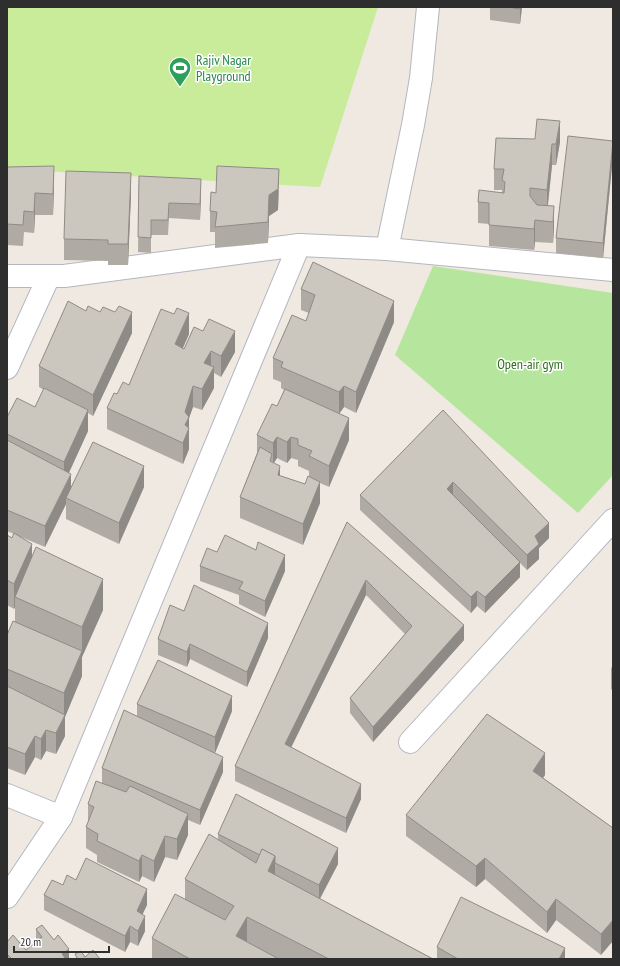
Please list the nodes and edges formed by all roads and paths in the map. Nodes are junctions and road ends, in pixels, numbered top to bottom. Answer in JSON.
{"nodes":[{"id":1,"x":428,"y":7,"type":"edge"},
{"id":2,"x":299,"y":245,"type":"junction"},
{"id":3,"x":387,"y":249,"type":"junction"},
{"id":4,"x":613,"y":270,"type":"edge"},
{"id":5,"x":7,"y":276,"type":"edge"},
{"id":6,"x":48,"y":276,"type":"junction"},
{"id":7,"x":7,"y":368,"type":"edge"},
{"id":8,"x":613,"y":520,"type":"edge"},
{"id":9,"x":410,"y":742,"type":"dead end"},
{"id":10,"x":7,"y":795,"type":"edge"},
{"id":11,"x":61,"y":817,"type":"junction"},
{"id":12,"x":7,"y":897,"type":"edge"}],
"edges":[{"from":1,"to":3,"type":"street"},
{"from":2,"to":3,"type":"street"},
{"from":2,"to":6,"type":"street"},
{"from":2,"to":11,"type":"street"},
{"from":3,"to":4,"type":"street"},
{"from":5,"to":6,"type":"street"},
{"from":6,"to":7,"type":"street"},
{"from":8,"to":9,"type":"street"},
{"from":10,"to":11,"type":"street"},
{"from":11,"to":12,"type":"street"}]}
